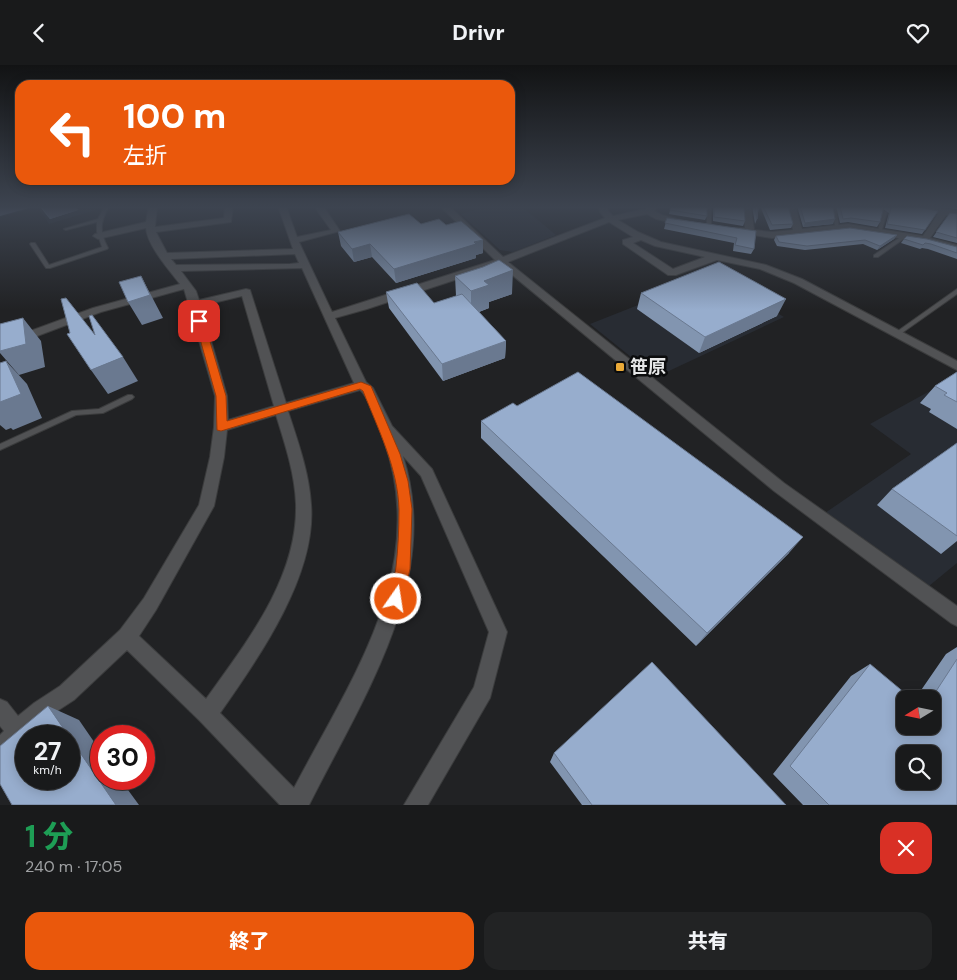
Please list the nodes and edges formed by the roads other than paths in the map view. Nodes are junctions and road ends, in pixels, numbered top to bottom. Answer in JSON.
{"nodes":[{"id":1,"x":101,"y":241,"type":"edge"},
{"id":2,"x":157,"y":241,"type":"edge"},
{"id":3,"x":294,"y":241,"type":"edge"},
{"id":4,"x":319,"y":241,"type":"edge"},
{"id":5,"x":480,"y":241,"type":"edge"},
{"id":6,"x":555,"y":241,"type":"edge"},
{"id":7,"x":630,"y":241,"type":"edge"},
{"id":8,"x":650,"y":241,"type":"edge"},
{"id":9,"x":899,"y":241,"type":"edge"},
{"id":10,"x":930,"y":241,"type":"edge"},
{"id":11,"x":33,"y":244,"type":"dead end"},
{"id":12,"x":957,"y":248,"type":"edge"},
{"id":13,"x":299,"y":252,"type":"junction"},
{"id":14,"x":718,"y":256,"type":"junction"},
{"id":15,"x":876,"y":256,"type":"dead end"},
{"id":16,"x":501,"y":261,"type":"junction"},
{"id":17,"x":169,"y":262,"type":"junction"},
{"id":18,"x":187,"y":285,"type":"junction"},
{"id":19,"x":957,"y":291,"type":"edge"},
{"id":20,"x":194,"y":304,"type":"junction"},
{"id":21,"x":329,"y":316,"type":"junction"},
{"id":22,"x":896,"y":334,"type":"junction"},
{"id":23,"x":0,"y":346,"type":"edge"},
{"id":24,"x":957,"y":366,"type":"edge"},
{"id":25,"x":361,"y":385,"type":"junction"},
{"id":26,"x":130,"y":397,"type":"dead end"},
{"id":27,"x":282,"y":408,"type":"junction"},
{"id":28,"x":221,"y":427,"type":"junction"},
{"id":29,"x":384,"y":427,"type":"junction"},
{"id":30,"x":0,"y":447,"type":"edge"},
{"id":31,"x":957,"y":617,"type":"edge"},
{"id":32,"x":127,"y":637,"type":"junction"},
{"id":33,"x":0,"y":709,"type":"edge"},
{"id":34,"x":206,"y":714,"type":"junction"},
{"id":35,"x":24,"y":725,"type":"edge"},
{"id":36,"x":15,"y":728,"type":"edge"},
{"id":37,"x":15,"y":733,"type":"edge"},
{"id":38,"x":0,"y":752,"type":"edge"},
{"id":39,"x":296,"y":805,"type":"edge"},
{"id":40,"x":415,"y":805,"type":"edge"}],
"edges":[{"from":1,"to":11,"type":"lane"},
{"from":2,"to":17,"type":"street"},
{"from":3,"to":13,"type":"street"},
{"from":4,"to":13,"type":"street"},
{"from":5,"to":16,"type":"street"},
{"from":6,"to":16,"type":"street"},
{"from":7,"to":14,"type":"street"},
{"from":8,"to":14,"type":"street"},
{"from":9,"to":15,"type":"lane"},
{"from":10,"to":12,"type":"street"},
{"from":13,"to":17,"type":"street"},
{"from":13,"to":17,"type":"street"},
{"from":13,"to":21,"type":"street"},
{"from":14,"to":22,"type":"street"},
{"from":16,"to":21,"type":"street"},
{"from":16,"to":31,"type":"street"},
{"from":17,"to":18,"type":"street"},
{"from":18,"to":20,"type":"street"},
{"from":18,"to":23,"type":"street"},
{"from":19,"to":22,"type":"lane"},
{"from":20,"to":27,"type":"street"},
{"from":20,"to":28,"type":"street"},
{"from":21,"to":25,"type":"street"},
{"from":22,"to":24,"type":"street"},
{"from":25,"to":27,"type":"street"},
{"from":25,"to":29,"type":"street"},
{"from":26,"to":30,"type":"lane"},
{"from":27,"to":28,"type":"street"},
{"from":27,"to":34,"type":"street"},
{"from":28,"to":32,"type":"street"},
{"from":29,"to":39,"type":"street"},
{"from":29,"to":40,"type":"street"},
{"from":32,"to":34,"type":"street"},
{"from":32,"to":35,"type":"street"},
{"from":33,"to":36,"type":"street"},
{"from":34,"to":39,"type":"street"},
{"from":37,"to":38,"type":"street"}]}
